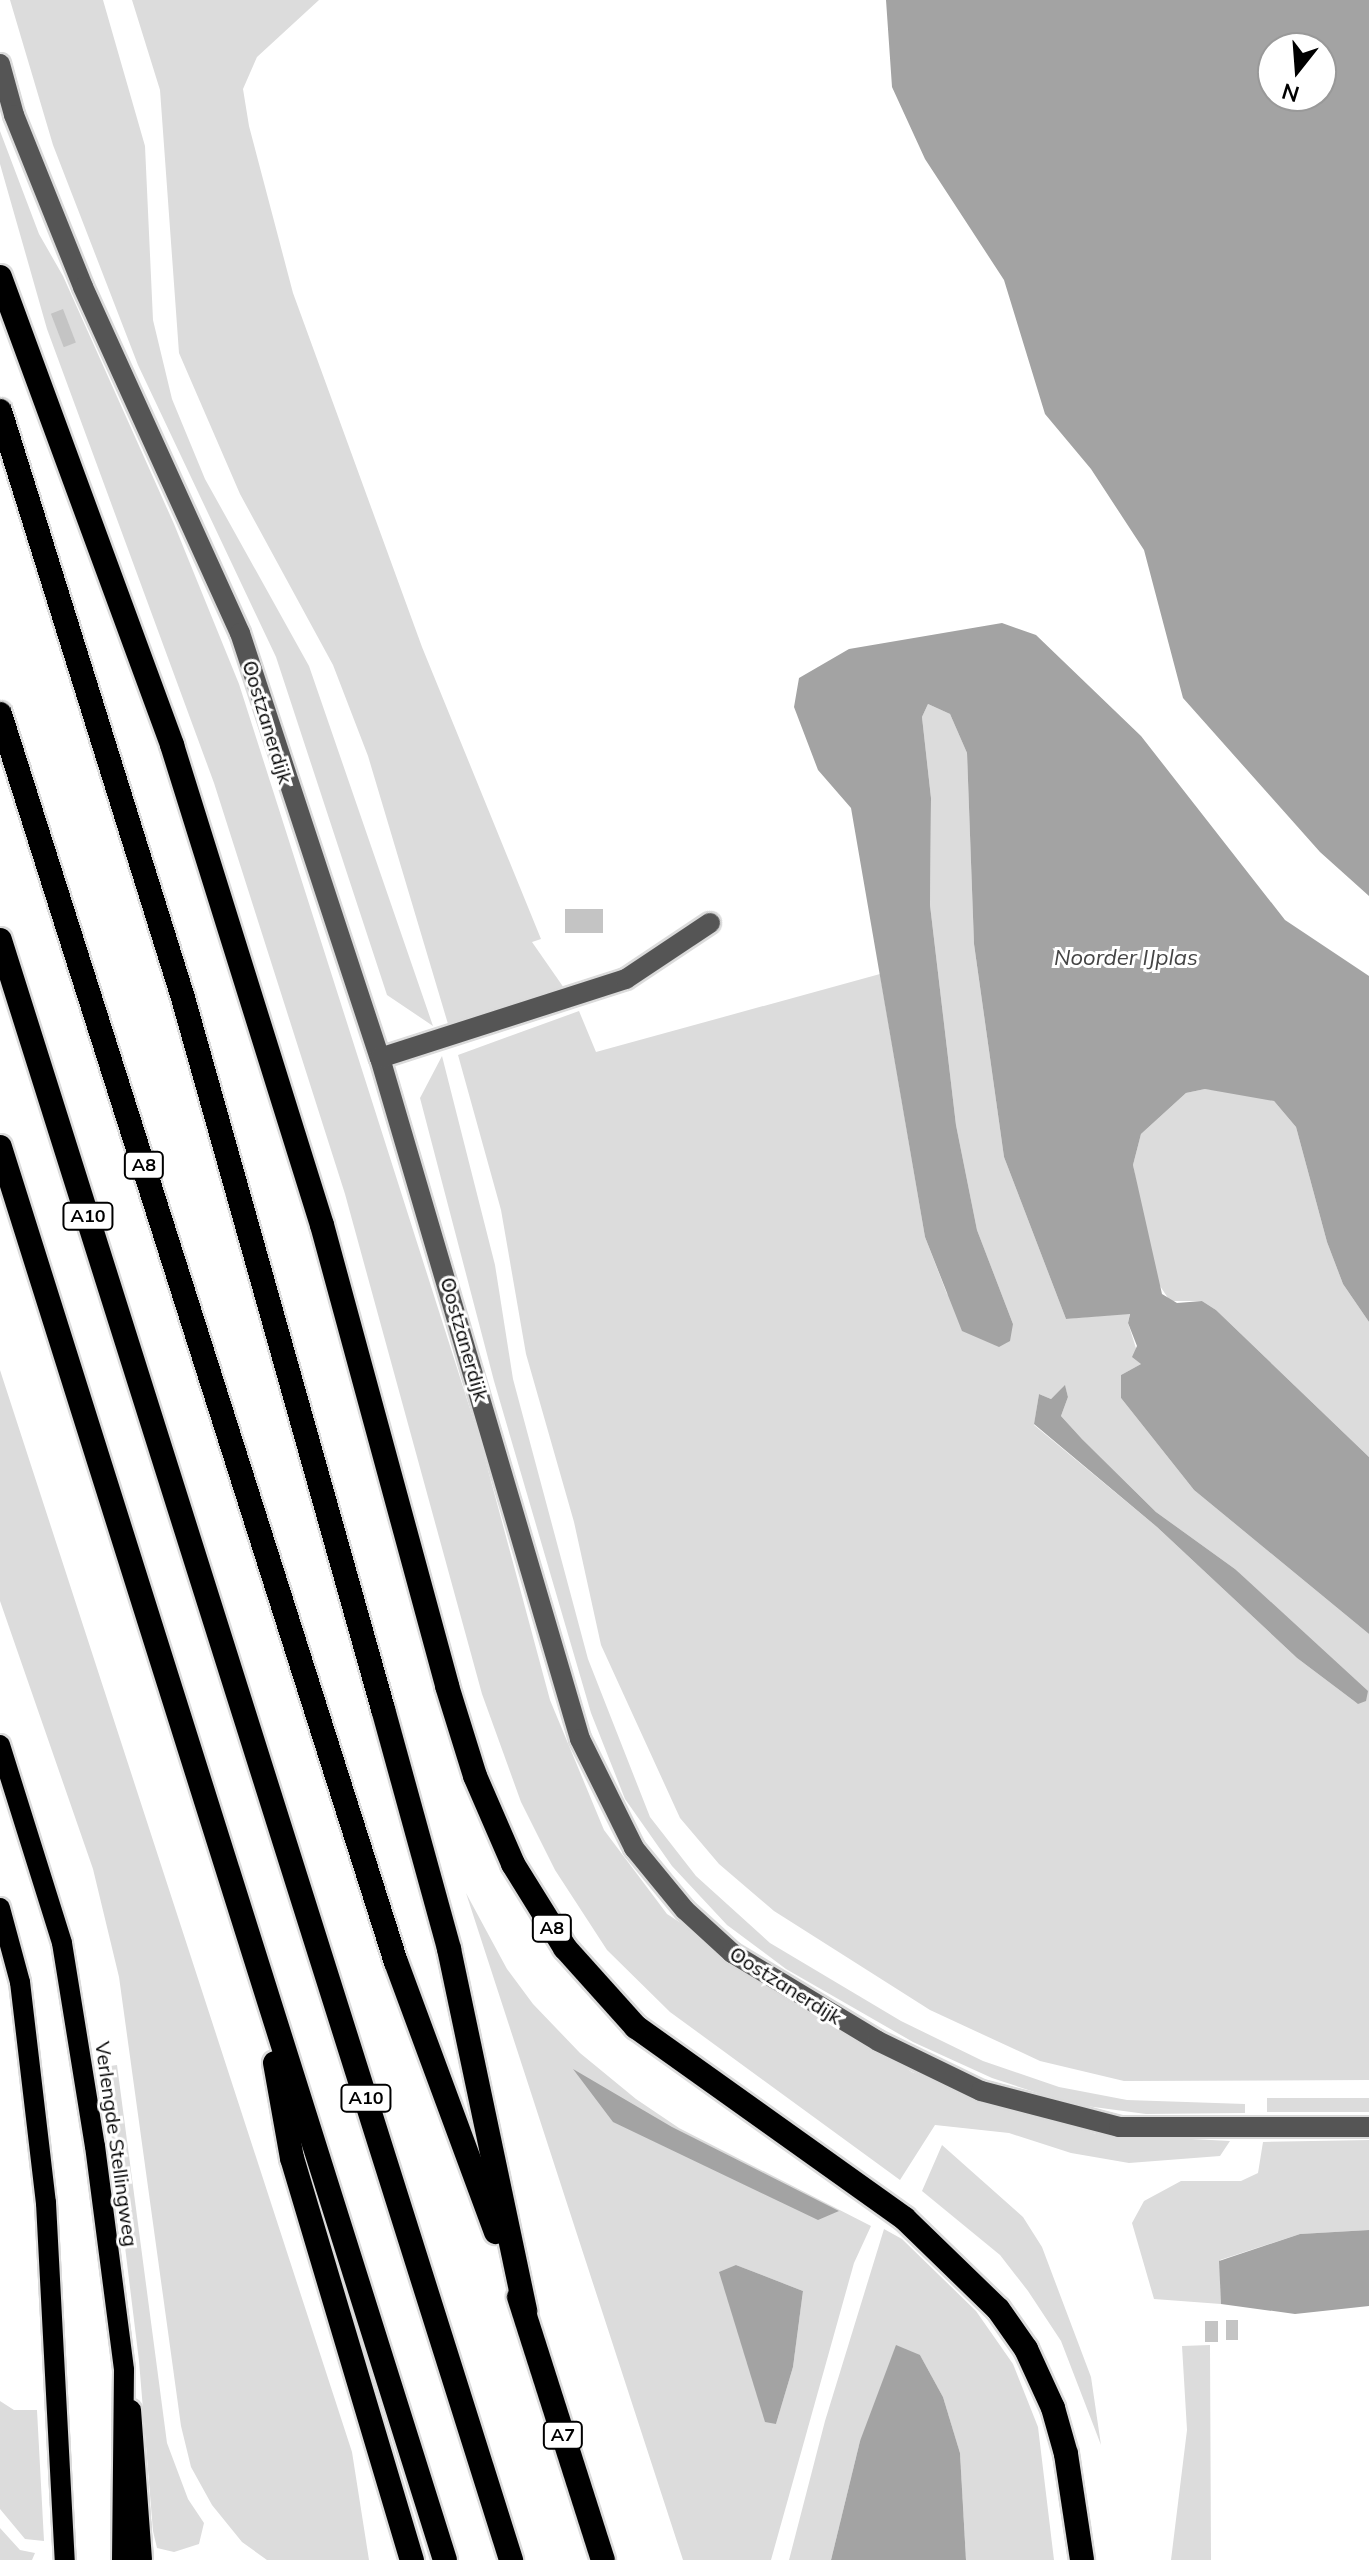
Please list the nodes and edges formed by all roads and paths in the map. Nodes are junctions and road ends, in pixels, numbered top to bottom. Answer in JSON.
{"nodes":[{"id":1,"x":0,"y":64,"type":"edge"},
{"id":2,"x":0,"y":277,"type":"edge"},
{"id":3,"x":0,"y":411,"type":"edge"},
{"id":4,"x":0,"y":714,"type":"edge"},
{"id":5,"x":710,"y":923,"type":"dead end"},
{"id":6,"x":0,"y":940,"type":"edge"},
{"id":7,"x":380,"y":1058,"type":"junction"},
{"id":8,"x":0,"y":1147,"type":"edge"},
{"id":9,"x":0,"y":1745,"type":"edge"},
{"id":10,"x":0,"y":1908,"type":"edge"},
{"id":11,"x":259,"y":1970,"type":"junction"},
{"id":12,"x":1369,"y":2127,"type":"edge"},
{"id":13,"x":525,"y":2311,"type":"junction"},
{"id":14,"x":124,"y":2370,"type":"junction"},
{"id":15,"x":1074,"y":2502,"type":"junction"},
{"id":16,"x":65,"y":2560,"type":"edge"},
{"id":17,"x":122,"y":2560,"type":"edge"},
{"id":18,"x":142,"y":2560,"type":"edge"},
{"id":19,"x":412,"y":2560,"type":"edge"},
{"id":20,"x":445,"y":2560,"type":"edge"},
{"id":21,"x":511,"y":2560,"type":"edge"},
{"id":22,"x":603,"y":2560,"type":"edge"},
{"id":23,"x":1069,"y":2560,"type":"edge"},
{"id":24,"x":1082,"y":2560,"type":"edge"}],
"edges":[{"from":1,"to":7,"type":"street","name":"Oostzanerdijk"},
{"from":2,"to":15,"type":"highway","number":"A8"},
{"from":3,"to":13,"type":"highway"},
{"from":4,"to":13,"type":"highway","number":"A8"},
{"from":5,"to":7,"type":"street"},
{"from":6,"to":21,"type":"highway","number":"A10"},
{"from":7,"to":12,"type":"street","name":"Oostzanerdijk"},
{"from":8,"to":11,"type":"highway"},
{"from":9,"to":14,"type":"main road","name":"Verlengde Stellingweg"},
{"from":10,"to":16,"type":"main road"},
{"from":11,"to":19,"type":"highway"},
{"from":11,"to":20,"type":"highway"},
{"from":13,"to":22,"type":"highway","number":"A7"},
{"from":14,"to":17,"type":"main road","name":"Verlengde Stellingweg"},
{"from":14,"to":18,"type":"main road"},
{"from":15,"to":23,"type":"highway","number":"A8"},
{"from":15,"to":24,"type":"highway","number":"A8"}]}
